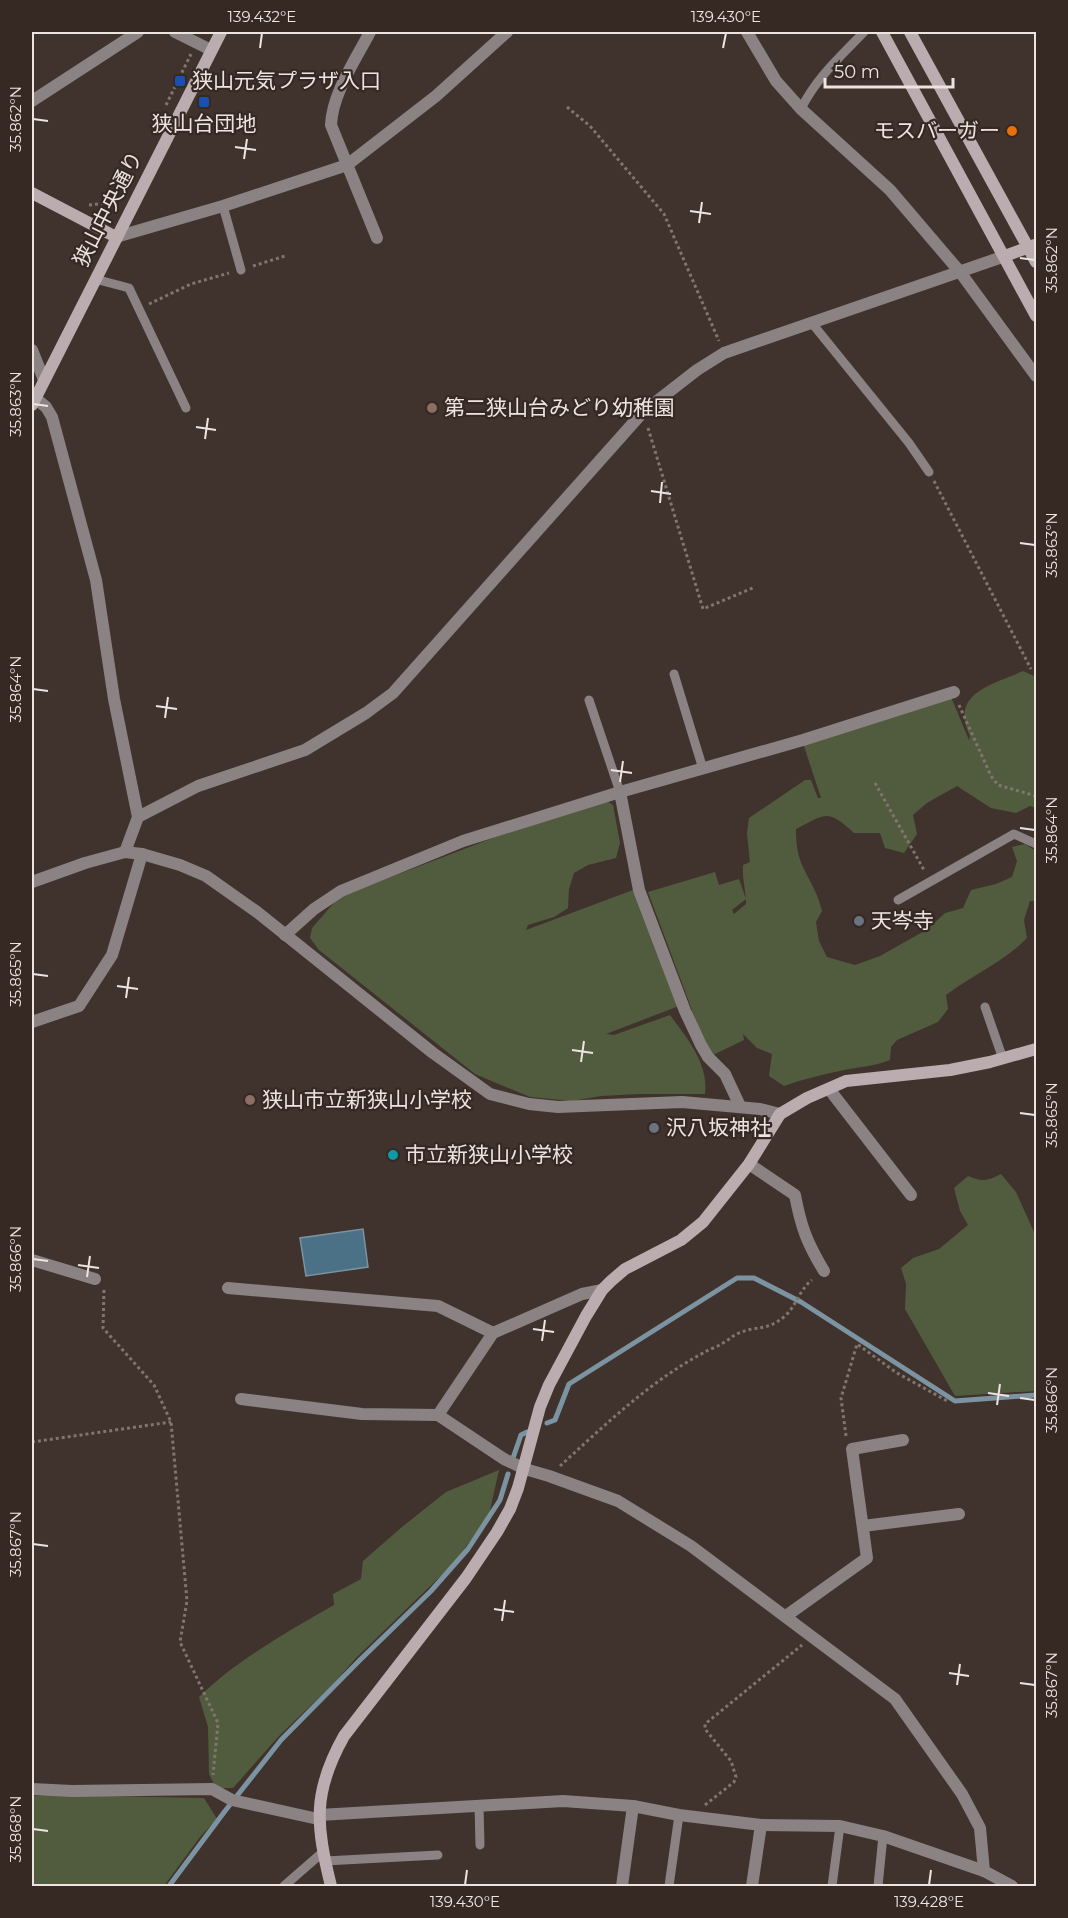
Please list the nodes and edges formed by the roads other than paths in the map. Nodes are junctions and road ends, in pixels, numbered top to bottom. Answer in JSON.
{"nodes":[{"id":1,"x":138,"y":32,"type":"edge"},
{"id":2,"x":175,"y":32,"type":"edge"},
{"id":3,"x":221,"y":32,"type":"edge"},
{"id":4,"x":370,"y":32,"type":"edge"},
{"id":5,"x":507,"y":32,"type":"edge"},
{"id":6,"x":747,"y":32,"type":"edge"},
{"id":7,"x":864,"y":32,"type":"edge"},
{"id":8,"x":882,"y":32,"type":"edge"},
{"id":9,"x":910,"y":32,"type":"edge"},
{"id":10,"x":211,"y":50,"type":"junction"},
{"id":11,"x":32,"y":101,"type":"edge"},
{"id":12,"x":801,"y":109,"type":"junction"},
{"id":13,"x":347,"y":165,"type":"junction"},
{"id":14,"x":32,"y":193,"type":"edge"},
{"id":15,"x":223,"y":206,"type":"junction"},
{"id":16,"x":116,"y":237,"type":"junction"},
{"id":17,"x":377,"y":238,"type":"dead end"},
{"id":18,"x":1033,"y":247,"type":"edge"},
{"id":19,"x":1005,"y":256,"type":"junction"},
{"id":20,"x":1036,"y":262,"type":"edge"},
{"id":21,"x":241,"y":270,"type":"road end"},
{"id":22,"x":960,"y":272,"type":"junction"},
{"id":23,"x":95,"y":279,"type":"junction"},
{"id":24,"x":1036,"y":316,"type":"edge"},
{"id":25,"x":811,"y":322,"type":"junction"},
{"id":26,"x":32,"y":350,"type":"edge"},
{"id":27,"x":1036,"y":376,"type":"edge"},
{"id":28,"x":44,"y":381,"type":"junction"},
{"id":29,"x":33,"y":402,"type":"edge"},
{"id":30,"x":186,"y":408,"type":"dead end"},
{"id":31,"x":929,"y":472,"type":"road end"},
{"id":32,"x":674,"y":674,"type":"dead end"},
{"id":33,"x":954,"y":692,"type":"road end"},
{"id":34,"x":589,"y":700,"type":"dead end"},
{"id":35,"x":703,"y":769,"type":"junction"},
{"id":36,"x":620,"y":792,"type":"junction"},
{"id":37,"x":138,"y":817,"type":"junction"},
{"id":38,"x":1036,"y":844,"type":"edge"},
{"id":39,"x":125,"y":852,"type":"junction"},
{"id":40,"x":142,"y":854,"type":"junction"},
{"id":41,"x":32,"y":882,"type":"edge"},
{"id":42,"x":898,"y":900,"type":"dead end"},
{"id":43,"x":285,"y":935,"type":"junction"},
{"id":44,"x":985,"y":1007,"type":"dead end"},
{"id":45,"x":32,"y":1022,"type":"edge"},
{"id":46,"x":1036,"y":1049,"type":"edge"},
{"id":47,"x":1003,"y":1059,"type":"junction"},
{"id":48,"x":829,"y":1089,"type":"junction"},
{"id":49,"x":740,"y":1106,"type":"junction"},
{"id":50,"x":780,"y":1114,"type":"junction"},
{"id":51,"x":749,"y":1164,"type":"junction"},
{"id":52,"x":911,"y":1195,"type":"dead end"},
{"id":53,"x":32,"y":1260,"type":"edge"},
{"id":54,"x":824,"y":1271,"type":"road end"},
{"id":55,"x":95,"y":1279,"type":"road end"},
{"id":56,"x":228,"y":1288,"type":"dead end"},
{"id":57,"x":602,"y":1290,"type":"junction"},
{"id":58,"x":493,"y":1333,"type":"junction"},
{"id":59,"x":241,"y":1399,"type":"dead end"},
{"id":60,"x":438,"y":1415,"type":"junction"},
{"id":61,"x":903,"y":1440,"type":"dead end"},
{"id":62,"x":525,"y":1469,"type":"junction"},
{"id":63,"x":959,"y":1514,"type":"dead end"},
{"id":64,"x":863,"y":1526,"type":"junction"},
{"id":65,"x":786,"y":1616,"type":"junction"},
{"id":66,"x":32,"y":1789,"type":"edge"},
{"id":67,"x":479,"y":1806,"type":"junction"},
{"id":68,"x":633,"y":1806,"type":"junction"},
{"id":69,"x":679,"y":1815,"type":"junction"},
{"id":70,"x":319,"y":1817,"type":"junction"},
{"id":71,"x":761,"y":1825,"type":"junction"},
{"id":72,"x":840,"y":1826,"type":"junction"},
{"id":73,"x":883,"y":1836,"type":"junction"},
{"id":74,"x":480,"y":1845,"type":"dead end"},
{"id":75,"x":438,"y":1855,"type":"dead end"},
{"id":76,"x":324,"y":1856,"type":"junction"},
{"id":77,"x":984,"y":1871,"type":"junction"},
{"id":78,"x":284,"y":1887,"type":"edge"},
{"id":79,"x":331,"y":1887,"type":"edge"},
{"id":80,"x":622,"y":1887,"type":"edge"},
{"id":81,"x":669,"y":1887,"type":"edge"},
{"id":82,"x":752,"y":1887,"type":"edge"},
{"id":83,"x":832,"y":1887,"type":"edge"},
{"id":84,"x":878,"y":1887,"type":"edge"},
{"id":85,"x":1012,"y":1887,"type":"edge"}],
"edges":[{"from":1,"to":11,"type":"street"},
{"from":2,"to":10,"type":"street"},
{"from":3,"to":10,"type":"street","name":"狭山中央通り"},
{"from":4,"to":13,"type":"street"},
{"from":5,"to":13,"type":"street"},
{"from":6,"to":12,"type":"street"},
{"from":7,"to":12,"type":"lane"},
{"from":8,"to":19,"type":"street"},
{"from":9,"to":18,"type":"street"},
{"from":10,"to":16,"type":"street","name":"狭山中央通り"},
{"from":12,"to":22,"type":"street"},
{"from":13,"to":15,"type":"street"},
{"from":13,"to":17,"type":"street"},
{"from":14,"to":16,"type":"street"},
{"from":15,"to":16,"type":"street"},
{"from":15,"to":21,"type":"lane"},
{"from":16,"to":23,"type":"street","name":"狭山中央通り"},
{"from":18,"to":19,"type":"street"},
{"from":18,"to":20,"type":"street"},
{"from":19,"to":22,"type":"street"},
{"from":19,"to":24,"type":"street"},
{"from":22,"to":25,"type":"street"},
{"from":22,"to":27,"type":"street"},
{"from":23,"to":28,"type":"street","name":"狭山中央通り"},
{"from":23,"to":30,"type":"lane"},
{"from":25,"to":31,"type":"lane"},
{"from":25,"to":37,"type":"street"},
{"from":26,"to":28,"type":"street"},
{"from":28,"to":29,"type":"street","name":"狭山中央通り"},
{"from":29,"to":37,"type":"street"},
{"from":32,"to":35,"type":"lane"},
{"from":33,"to":35,"type":"street"},
{"from":34,"to":36,"type":"lane"},
{"from":35,"to":36,"type":"street"},
{"from":36,"to":43,"type":"street"},
{"from":36,"to":49,"type":"street"},
{"from":37,"to":39,"type":"street"},
{"from":38,"to":42,"type":"lane"},
{"from":39,"to":40,"type":"street"},
{"from":39,"to":41,"type":"street"},
{"from":40,"to":43,"type":"street"},
{"from":40,"to":45,"type":"street"},
{"from":43,"to":49,"type":"street"},
{"from":44,"to":47,"type":"lane"},
{"from":46,"to":47,"type":"street"},
{"from":47,"to":48,"type":"street"},
{"from":48,"to":50,"type":"street"},
{"from":48,"to":52,"type":"street"},
{"from":49,"to":50,"type":"street"},
{"from":50,"to":51,"type":"street"},
{"from":51,"to":54,"type":"street"},
{"from":51,"to":57,"type":"street"},
{"from":53,"to":55,"type":"street"},
{"from":56,"to":58,"type":"street"},
{"from":57,"to":58,"type":"street"},
{"from":57,"to":62,"type":"street"},
{"from":58,"to":60,"type":"street"},
{"from":59,"to":60,"type":"street"},
{"from":60,"to":62,"type":"street"},
{"from":61,"to":64,"type":"street"},
{"from":62,"to":65,"type":"street"},
{"from":62,"to":70,"type":"street"},
{"from":63,"to":64,"type":"street"},
{"from":64,"to":65,"type":"street"},
{"from":65,"to":77,"type":"street"},
{"from":66,"to":70,"type":"street"},
{"from":67,"to":68,"type":"street"},
{"from":67,"to":70,"type":"street"},
{"from":67,"to":74,"type":"lane"},
{"from":68,"to":69,"type":"street"},
{"from":68,"to":80,"type":"street"},
{"from":69,"to":71,"type":"street"},
{"from":69,"to":81,"type":"lane"},
{"from":70,"to":76,"type":"street"},
{"from":71,"to":72,"type":"street"},
{"from":71,"to":82,"type":"street"},
{"from":72,"to":73,"type":"street"},
{"from":72,"to":83,"type":"lane"},
{"from":73,"to":77,"type":"street"},
{"from":73,"to":84,"type":"lane"},
{"from":75,"to":76,"type":"lane"},
{"from":76,"to":78,"type":"lane"},
{"from":76,"to":79,"type":"street"},
{"from":77,"to":85,"type":"street"}]}
